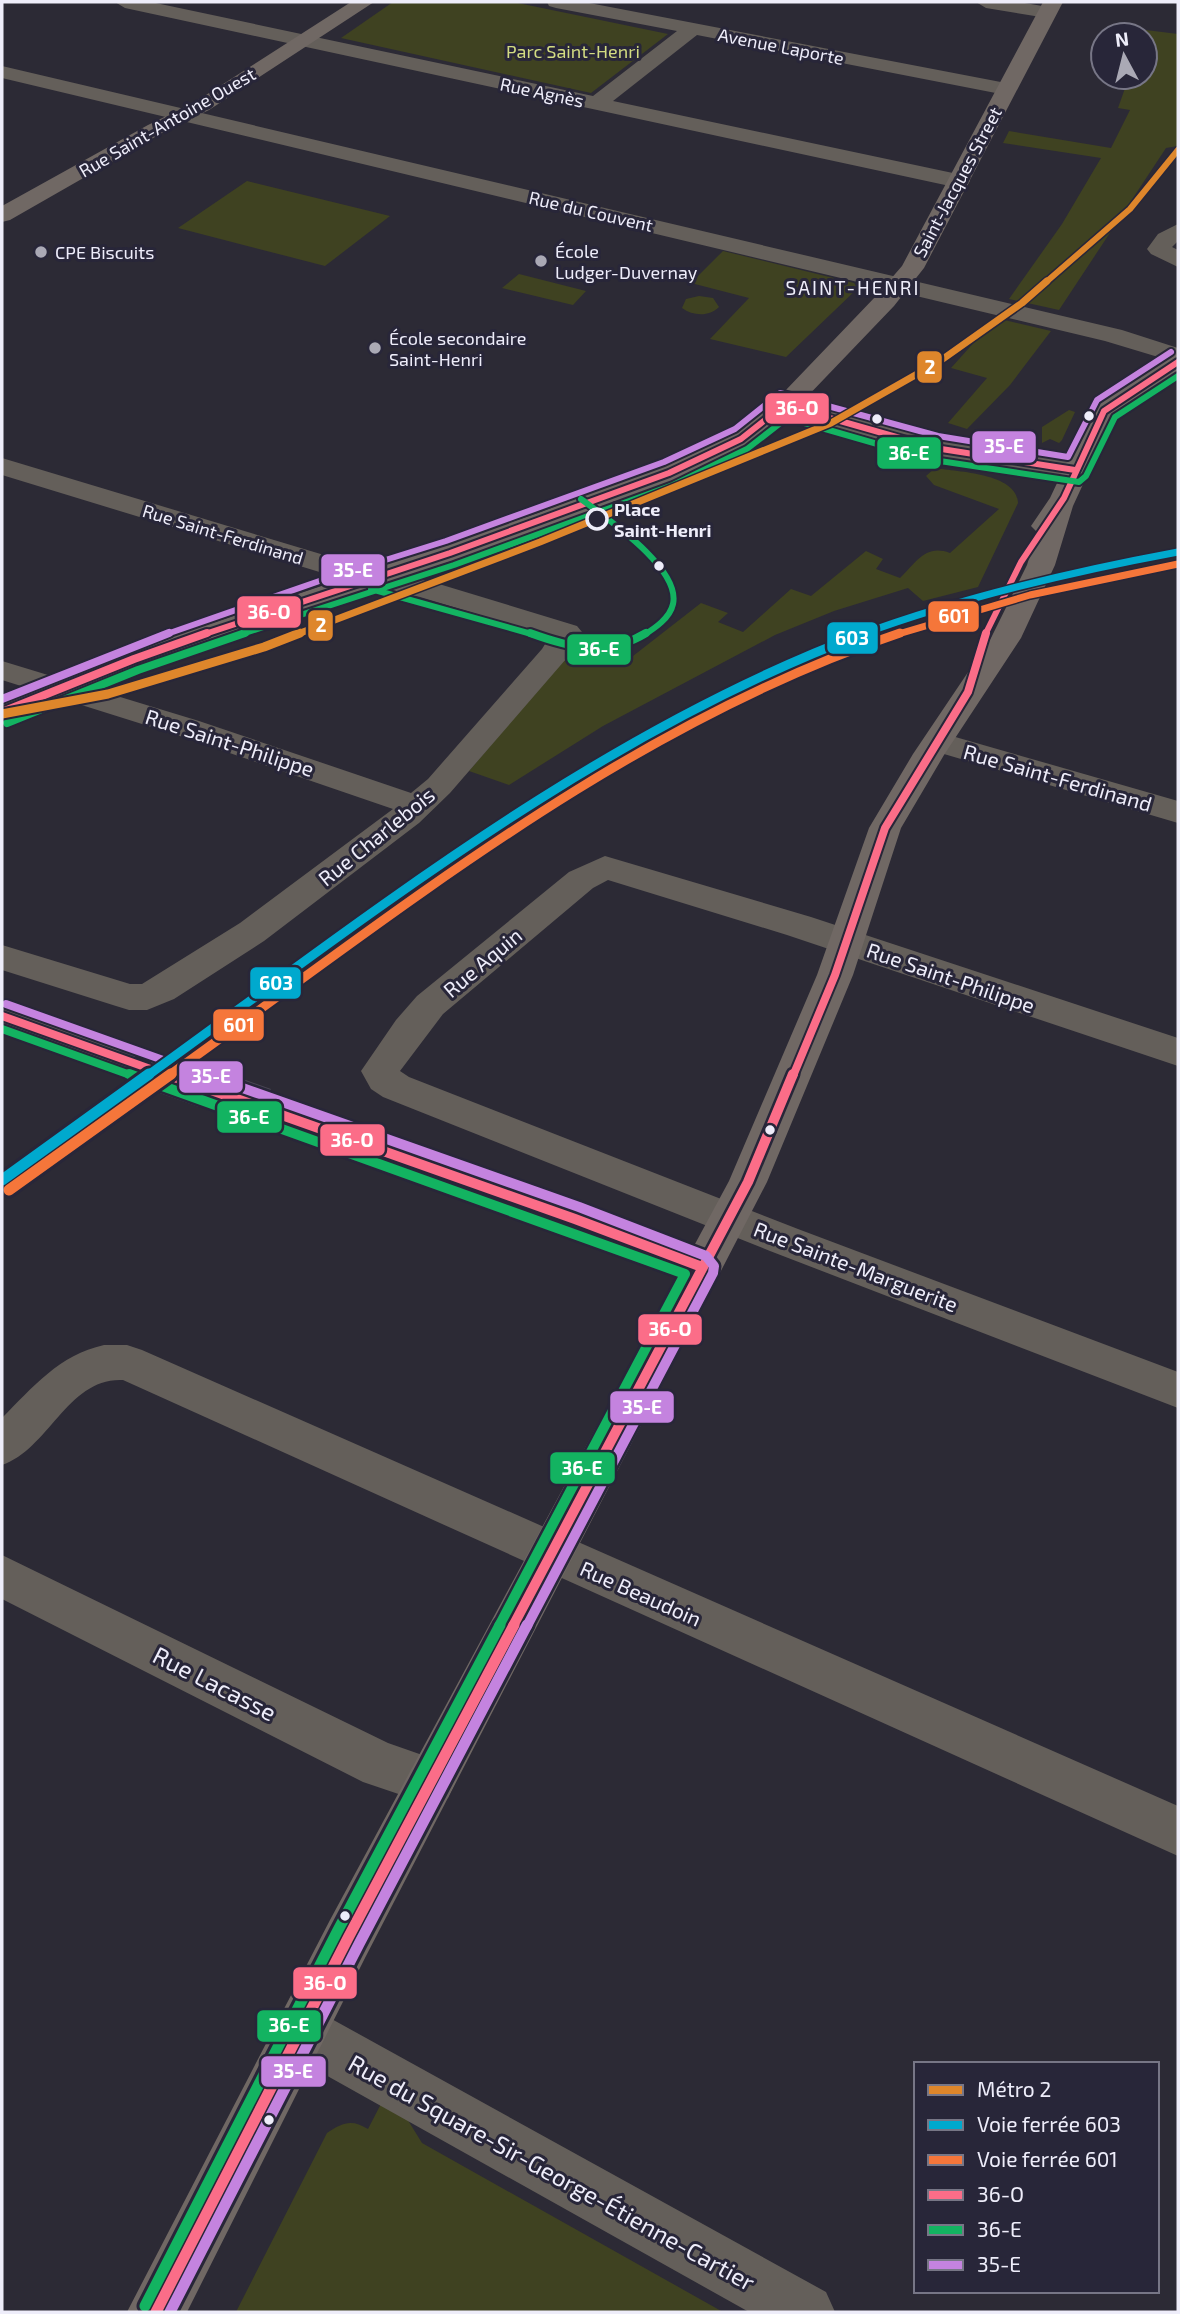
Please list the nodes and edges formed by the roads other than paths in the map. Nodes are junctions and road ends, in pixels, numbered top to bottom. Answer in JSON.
{"nodes":[{"id":1,"x":125,"y":2,"type":"edge"},
{"id":2,"x":365,"y":2,"type":"edge"},
{"id":3,"x":556,"y":2,"type":"edge"},
{"id":4,"x":986,"y":2,"type":"edge"},
{"id":5,"x":1050,"y":7,"type":"edge"},
{"id":6,"x":692,"y":29,"type":"junction"},
{"id":7,"x":305,"y":41,"type":"junction"},
{"id":8,"x":2,"y":72,"type":"edge"},
{"id":9,"x":1006,"y":89,"type":"junction"},
{"id":10,"x":597,"y":103,"type":"junction"},
{"id":11,"x":185,"y":114,"type":"junction"},
{"id":12,"x":959,"y":181,"type":"junction"},
{"id":13,"x":2,"y":215,"type":"edge"},
{"id":14,"x":1178,"y":231,"type":"edge"},
{"id":15,"x":1178,"y":260,"type":"edge"},
{"id":16,"x":900,"y":284,"type":"junction"},
{"id":17,"x":1178,"y":356,"type":"edge"},
{"id":18,"x":1178,"y":362,"type":"edge"},
{"id":19,"x":784,"y":405,"type":"junction"},
{"id":20,"x":2,"y":466,"type":"edge"},
{"id":21,"x":1076,"y":470,"type":"junction"},
{"id":22,"x":374,"y":577,"type":"junction"},
{"id":23,"x":567,"y":632,"type":"joint"},
{"id":24,"x":2,"y":670,"type":"edge"},
{"id":25,"x":59,"y":688,"type":"junction"},
{"id":26,"x":2,"y":712,"type":"edge"},
{"id":27,"x":938,"y":742,"type":"junction"},
{"id":28,"x":416,"y":806,"type":"junction"},
{"id":29,"x":1178,"y":812,"type":"edge"},
{"id":30,"x":602,"y":868,"type":"joint"},
{"id":31,"x":847,"y":942,"type":"junction"},
{"id":32,"x":2,"y":957,"type":"edge"},
{"id":33,"x":2,"y":1016,"type":"edge"},
{"id":34,"x":102,"y":1051,"type":"tunnel mouth"},
{"id":35,"x":1178,"y":1052,"type":"edge"},
{"id":36,"x":381,"y":1075,"type":"joint"},
{"id":37,"x":280,"y":1114,"type":"tunnel mouth"},
{"id":38,"x":729,"y":1217,"type":"junction"},
{"id":39,"x":702,"y":1267,"type":"junction"},
{"id":40,"x":1178,"y":1390,"type":"edge"},
{"id":41,"x":2,"y":1446,"type":"edge"},
{"id":42,"x":552,"y":1553,"type":"junction"},
{"id":43,"x":2,"y":1576,"type":"edge"},
{"id":44,"x":431,"y":1781,"type":"junction"},
{"id":45,"x":1178,"y":1831,"type":"edge"},
{"id":46,"x":300,"y":2031,"type":"junction"},
{"id":47,"x":156,"y":2312,"type":"edge"},
{"id":48,"x":806,"y":2312,"type":"edge"}],
"edges":[{"from":1,"to":7,"type":"street","name":"Rue Agnès"},
{"from":2,"to":7,"type":"main road","name":"Rue Saint-Antoine Ouest"},
{"from":3,"to":6,"type":"street","name":"Avenue Laporte"},
{"from":4,"to":5,"type":"street"},
{"from":5,"to":9,"type":"main road","name":"Saint-Jacques Street"},
{"from":6,"to":9,"type":"street","name":"Avenue Laporte"},
{"from":6,"to":10,"type":"street"},
{"from":7,"to":10,"type":"street","name":"Rue Agnès"},
{"from":7,"to":11,"type":"main road","name":"Rue Saint-Antoine Ouest"},
{"from":8,"to":11,"type":"street","name":"Rue du Couvent"},
{"from":9,"to":12,"type":"main road","name":"Saint-Jacques Street"},
{"from":10,"to":12,"type":"street","name":"Rue Agnès"},
{"from":11,"to":13,"type":"main road","name":"Rue Saint-Antoine Ouest"},
{"from":11,"to":16,"type":"street","name":"Rue du Couvent"},
{"from":12,"to":16,"type":"main road","name":"Saint-Jacques Street"},
{"from":14,"to":15,"type":"street"},
{"from":16,"to":17,"type":"street","name":"Rue du Couvent"},
{"from":16,"to":19,"type":"main road","name":"Saint-Jacques Street"},
{"from":18,"to":21,"type":"main road"},
{"from":19,"to":21,"type":"street"},
{"from":19,"to":22,"type":"main road","name":"Saint-Jacques Street"},
{"from":20,"to":22,"type":"street","name":"Rue Saint-Ferdinand"},
{"from":21,"to":27,"type":"main road"},
{"from":22,"to":23,"type":"street","name":"Rue Saint-Ferdinand"},
{"from":22,"to":25,"type":"main road","name":"Saint-Jacques Street"},
{"from":23,"to":28,"type":"street","name":"Rue Charlebois"},
{"from":24,"to":25,"type":"street","name":"Rue Saint-Philippe"},
{"from":25,"to":26,"type":"main road","name":"Saint-Jacques Street"},
{"from":25,"to":28,"type":"street","name":"Rue Saint-Philippe"},
{"from":27,"to":29,"type":"street","name":"Rue Saint-Ferdinand"},
{"from":27,"to":31,"type":"main road"},
{"from":28,"to":32,"type":"street","name":"Rue Charlebois"},
{"from":30,"to":31,"type":"street","name":"Rue Saint-Philippe"},
{"from":30,"to":36,"type":"street","name":"Rue Aquin"},
{"from":31,"to":35,"type":"street","name":"Rue Saint-Philippe"},
{"from":31,"to":38,"type":"main road"},
{"from":33,"to":34,"type":"street"},
{"from":36,"to":38,"type":"street","name":"Rue Sainte-Marguerite"},
{"from":37,"to":39,"type":"street"},
{"from":38,"to":39,"type":"main road"},
{"from":38,"to":40,"type":"street","name":"Rue Sainte-Marguerite"},
{"from":39,"to":42,"type":"main road"},
{"from":41,"to":42,"type":"street","name":"Rue Beaudoin"},
{"from":42,"to":44,"type":"main road"},
{"from":42,"to":45,"type":"street","name":"Rue Beaudoin"},
{"from":43,"to":44,"type":"street","name":"Rue Lacasse"},
{"from":44,"to":46,"type":"main road"},
{"from":46,"to":47,"type":"main road"},
{"from":46,"to":48,"type":"street","name":"Rue du Square-Sir-George-Étienne-Cartier"}]}
